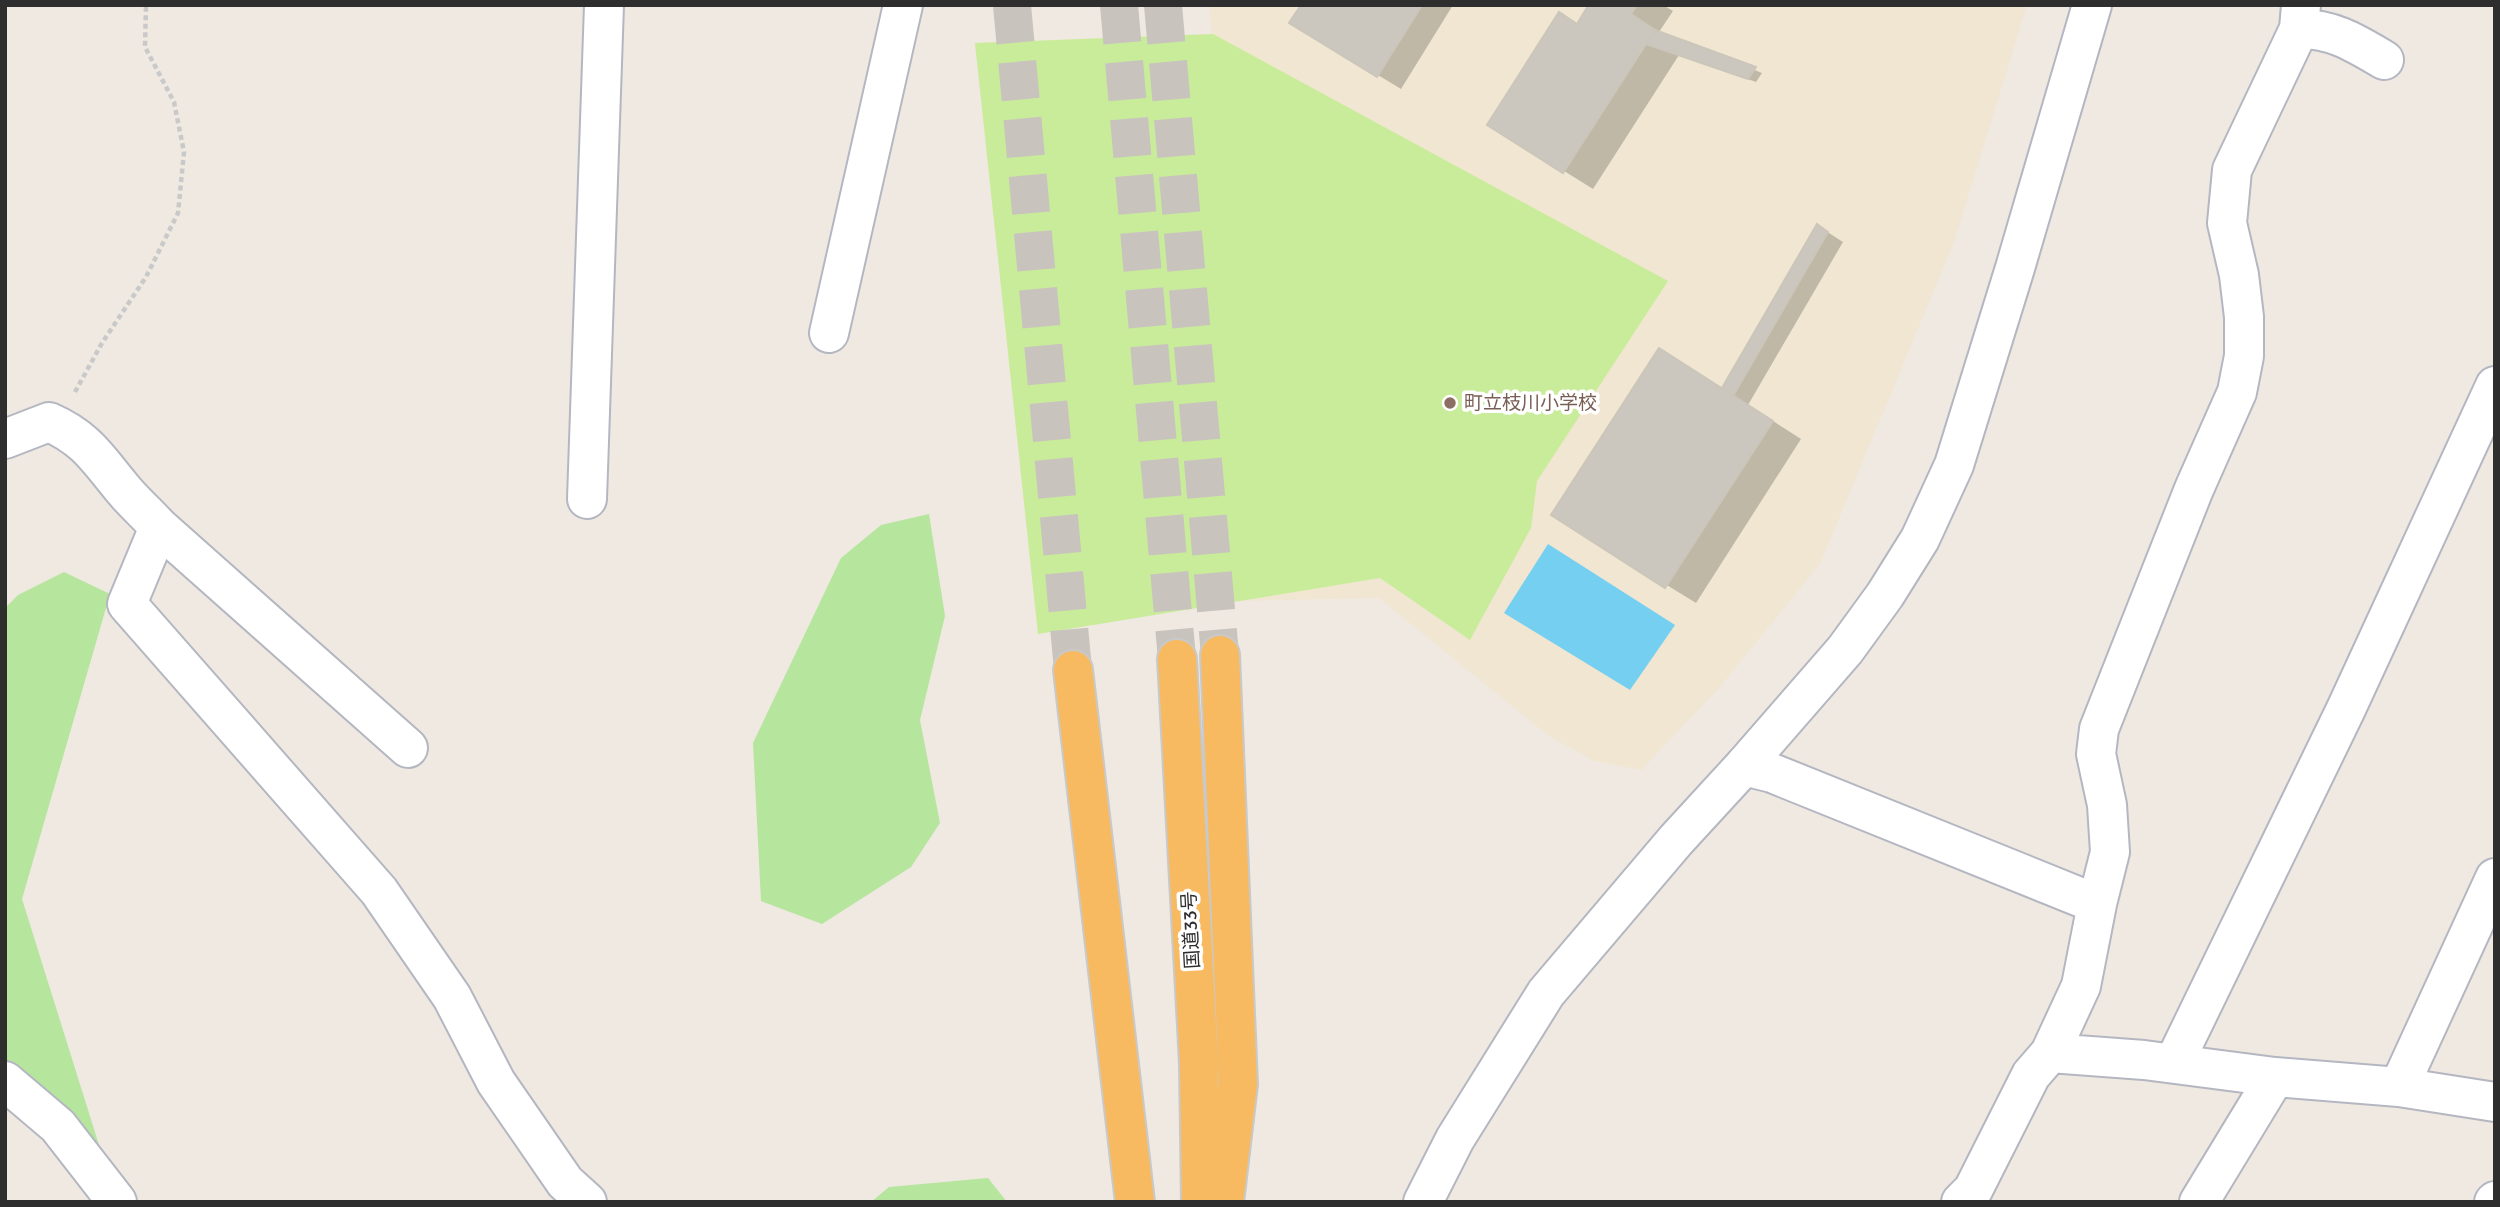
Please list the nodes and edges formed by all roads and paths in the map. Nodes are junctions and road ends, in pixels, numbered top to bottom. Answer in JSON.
{"nodes":[{"id":1,"x":146,"y":5,"type":"edge"},
{"id":2,"x":604,"y":5,"type":"edge"},
{"id":3,"x":903,"y":5,"type":"edge"},
{"id":4,"x":2092,"y":5,"type":"edge"},
{"id":5,"x":2300,"y":17,"type":"edge"},
{"id":6,"x":2385,"y":60,"type":"dead end"},
{"id":7,"x":829,"y":333,"type":"dead end"},
{"id":8,"x":2495,"y":386,"type":"edge"},
{"id":9,"x":49,"y":422,"type":"junction"},
{"id":10,"x":5,"y":439,"type":"edge"},
{"id":11,"x":587,"y":499,"type":"dead end"},
{"id":12,"x":159,"y":527,"type":"junction"},
{"id":13,"x":1220,"y":655,"type":"tunnel mouth"},
{"id":14,"x":1177,"y":659,"type":"tunnel mouth"},
{"id":15,"x":1073,"y":670,"type":"tunnel mouth"},
{"id":16,"x":408,"y":748,"type":"dead end"},
{"id":17,"x":1744,"y":766,"type":"junction"},
{"id":18,"x":2495,"y":878,"type":"edge"},
{"id":19,"x":2097,"y":904,"type":"junction"},
{"id":20,"x":2050,"y":1054,"type":"junction"},
{"id":21,"x":2174,"y":1063,"type":"junction"},
{"id":22,"x":2275,"y":1077,"type":"junction"},
{"id":23,"x":5,"y":1081,"type":"edge"},
{"id":24,"x":2399,"y":1087,"type":"junction"},
{"id":25,"x":2495,"y":1102,"type":"edge"},
{"id":26,"x":117,"y":1202,"type":"edge"},
{"id":27,"x":587,"y":1202,"type":"edge"},
{"id":28,"x":1136,"y":1202,"type":"edge"},
{"id":29,"x":1201,"y":1202,"type":"edge"},
{"id":30,"x":1224,"y":1202,"type":"edge"},
{"id":31,"x":1423,"y":1202,"type":"edge"},
{"id":32,"x":1961,"y":1202,"type":"edge"},
{"id":33,"x":2199,"y":1202,"type":"edge"}],
"edges":[{"from":1,"to":9,"type":"path"},
{"from":2,"to":11,"type":"street"},
{"from":3,"to":7,"type":"street"},
{"from":4,"to":17,"type":"street"},
{"from":5,"to":6,"type":"street"},
{"from":5,"to":19,"type":"street"},
{"from":8,"to":21,"type":"street"},
{"from":9,"to":10,"type":"street"},
{"from":9,"to":12,"type":"street"},
{"from":12,"to":16,"type":"street"},
{"from":12,"to":27,"type":"street"},
{"from":13,"to":30,"type":"highway"},
{"from":14,"to":29,"type":"highway","name":"国道33号"},
{"from":15,"to":28,"type":"highway"},
{"from":17,"to":19,"type":"street"},
{"from":17,"to":31,"type":"street"},
{"from":18,"to":24,"type":"street"},
{"from":19,"to":20,"type":"street"},
{"from":20,"to":21,"type":"street"},
{"from":20,"to":32,"type":"street"},
{"from":21,"to":22,"type":"street"},
{"from":22,"to":24,"type":"street"},
{"from":22,"to":33,"type":"street"},
{"from":23,"to":26,"type":"street"},
{"from":24,"to":25,"type":"street"}]}
